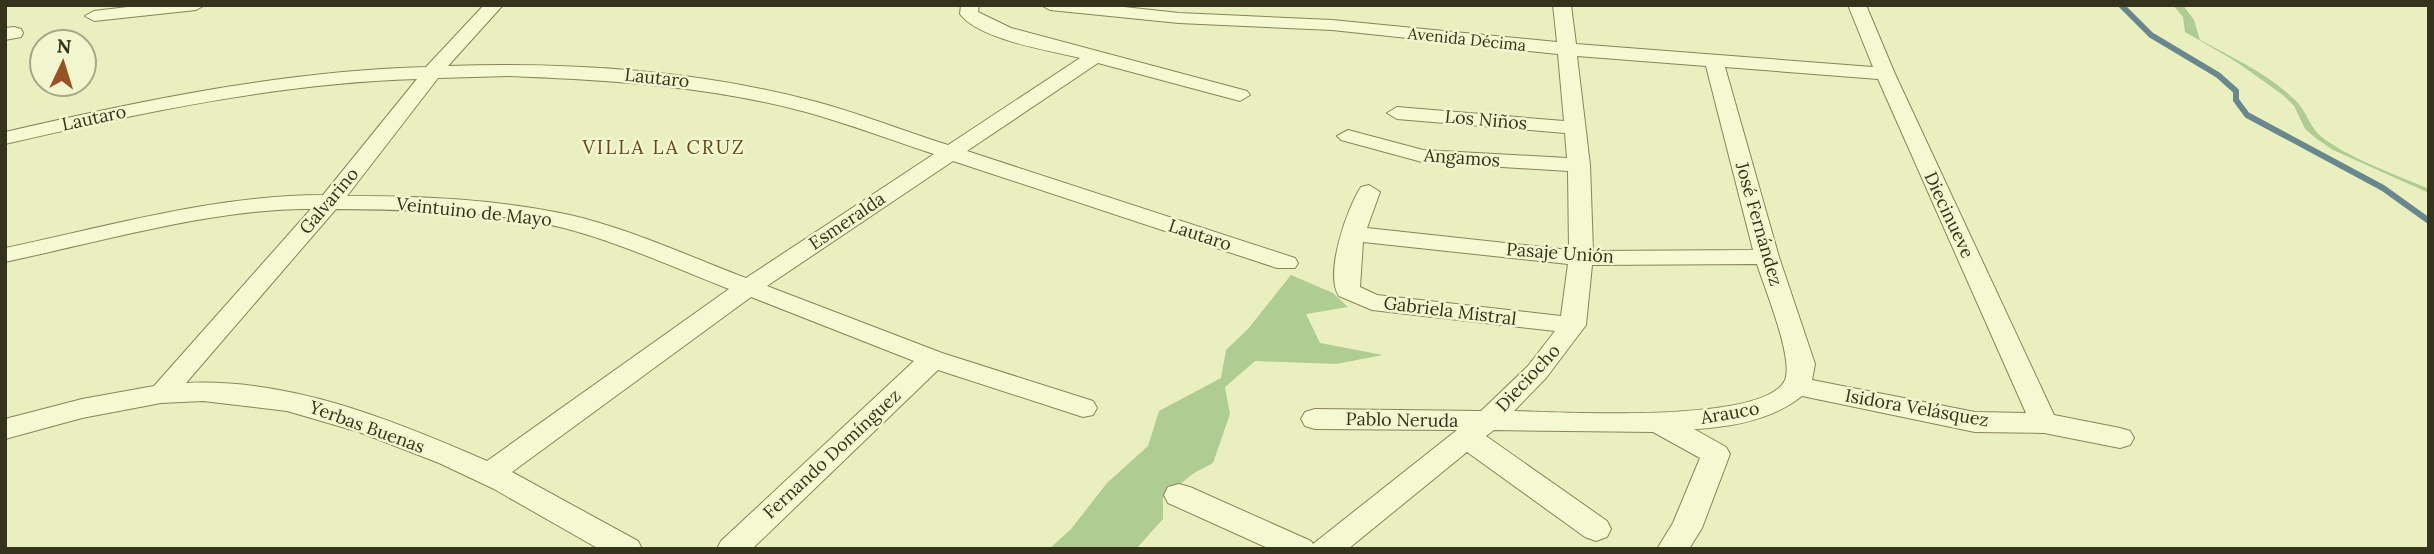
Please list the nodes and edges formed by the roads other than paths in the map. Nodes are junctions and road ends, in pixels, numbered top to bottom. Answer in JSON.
{"nodes":[{"id":1,"x":196,"y":5,"type":"edge"},
{"id":2,"x":494,"y":5,"type":"edge"},
{"id":3,"x":970,"y":5,"type":"edge"},
{"id":4,"x":1050,"y":5,"type":"edge"},
{"id":5,"x":1562,"y":5,"type":"edge"},
{"id":6,"x":1857,"y":5,"type":"edge"},
{"id":7,"x":100,"y":11,"type":"edge"},
{"id":8,"x":1271,"y":14,"type":"edge"},
{"id":9,"x":1565,"y":49,"type":"junction"},
{"id":10,"x":1094,"y":58,"type":"junction"},
{"id":11,"x":1714,"y":61,"type":"junction"},
{"id":12,"x":433,"y":71,"type":"junction"},
{"id":13,"x":1885,"y":74,"type":"junction"},
{"id":14,"x":1240,"y":95,"type":"dead end"},
{"id":15,"x":1397,"y":113,"type":"dead end"},
{"id":16,"x":1575,"y":128,"type":"junction"},
{"id":17,"x":1348,"y":136,"type":"dead end"},
{"id":18,"x":5,"y":138,"type":"edge"},
{"id":19,"x":951,"y":151,"type":"junction"},
{"id":20,"x":1579,"y":165,"type":"junction"},
{"id":21,"x":1369,"y":192,"type":"dead end"},
{"id":22,"x":330,"y":202,"type":"junction"},
{"id":23,"x":1354,"y":234,"type":"junction"},
{"id":24,"x":5,"y":254,"type":"edge"},
{"id":25,"x":1767,"y":257,"type":"junction"},
{"id":26,"x":1581,"y":258,"type":"junction"},
{"id":27,"x":1286,"y":263,"type":"dead end"},
{"id":28,"x":746,"y":289,"type":"junction"},
{"id":29,"x":1573,"y":325,"type":"junction"},
{"id":30,"x":933,"y":359,"type":"junction"},
{"id":31,"x":1797,"y":386,"type":"junction"},
{"id":32,"x":162,"y":394,"type":"junction"},
{"id":33,"x":1083,"y":408,"type":"dead end"},
{"id":34,"x":1315,"y":419,"type":"dead end"},
{"id":35,"x":1657,"y":422,"type":"junction"},
{"id":36,"x":2044,"y":423,"type":"junction"},
{"id":37,"x":5,"y":429,"type":"edge"},
{"id":38,"x":1477,"y":429,"type":"junction"},
{"id":39,"x":2120,"y":438,"type":"dead end"},
{"id":40,"x":489,"y":474,"type":"junction"},
{"id":41,"x":1179,"y":495,"type":"dead end"},
{"id":42,"x":1596,"y":529,"type":"dead end"},
{"id":43,"x":603,"y":545,"type":"edge"},
{"id":44,"x":732,"y":549,"type":"edge"},
{"id":45,"x":1300,"y":549,"type":"edge"},
{"id":46,"x":1326,"y":549,"type":"edge"},
{"id":47,"x":1672,"y":549,"type":"edge"}],
"edges":[{"from":1,"to":7,"type":"street"},
{"from":2,"to":12,"type":"street","name":"Galvarino"},
{"from":3,"to":10,"type":"street"},
{"from":4,"to":8,"type":"street","name":"Avenida Décima"},
{"from":5,"to":9,"type":"street"},
{"from":6,"to":13,"type":"street","name":"Diecinueve"},
{"from":8,"to":9,"type":"street","name":"Avenida Décima"},
{"from":9,"to":11,"type":"street","name":"Avenida Décima"},
{"from":9,"to":16,"type":"street"},
{"from":10,"to":14,"type":"street"},
{"from":10,"to":19,"type":"street","name":"Esmeralda"},
{"from":11,"to":13,"type":"street","name":"Avenida Décima"},
{"from":11,"to":25,"type":"street","name":"José Fernández"},
{"from":12,"to":18,"type":"street","name":"Lautaro"},
{"from":12,"to":19,"type":"street","name":"Lautaro"},
{"from":12,"to":22,"type":"street","name":"Galvarino"},
{"from":13,"to":36,"type":"street","name":"Diecinueve"},
{"from":15,"to":16,"type":"street","name":"Los Niños"},
{"from":16,"to":20,"type":"street"},
{"from":17,"to":20,"type":"street","name":"Angamos"},
{"from":19,"to":27,"type":"street","name":"Lautaro"},
{"from":19,"to":28,"type":"street","name":"Esmeralda"},
{"from":20,"to":26,"type":"street"},
{"from":21,"to":23,"type":"street","name":"Gabriela Mistral"},
{"from":22,"to":24,"type":"street","name":"Veintuino de Mayo"},
{"from":22,"to":28,"type":"street","name":"Veintuino de Mayo"},
{"from":22,"to":32,"type":"street","name":"Galvarino"},
{"from":23,"to":26,"type":"street","name":"Pasaje Unión"},
{"from":23,"to":29,"type":"street","name":"Gabriela Mistral"},
{"from":25,"to":26,"type":"street","name":"Pasaje Unión"},
{"from":25,"to":31,"type":"street","name":"José Fernández"},
{"from":26,"to":29,"type":"street"},
{"from":28,"to":30,"type":"street","name":"Veintuino de Mayo"},
{"from":28,"to":40,"type":"street","name":"Esmeralda"},
{"from":29,"to":38,"type":"street","name":"Dieciocho"},
{"from":30,"to":33,"type":"street","name":"Veintuino de Mayo"},
{"from":30,"to":44,"type":"street","name":"Fernando Domínguez"},
{"from":31,"to":35,"type":"street","name":"Arauco"},
{"from":31,"to":36,"type":"street","name":"Isidora Velásquez"},
{"from":32,"to":37,"type":"street","name":"Yerbas Buenas"},
{"from":32,"to":40,"type":"street","name":"Yerbas Buenas"},
{"from":34,"to":38,"type":"street","name":"Pablo Neruda"},
{"from":35,"to":38,"type":"street","name":"Pablo Neruda"},
{"from":35,"to":47,"type":"street"},
{"from":36,"to":39,"type":"street","name":"Isidora Velásquez"},
{"from":38,"to":42,"type":"street"},
{"from":38,"to":46,"type":"street","name":"Dieciocho"},
{"from":40,"to":43,"type":"street","name":"Yerbas Buenas"},
{"from":41,"to":45,"type":"street"}]}
